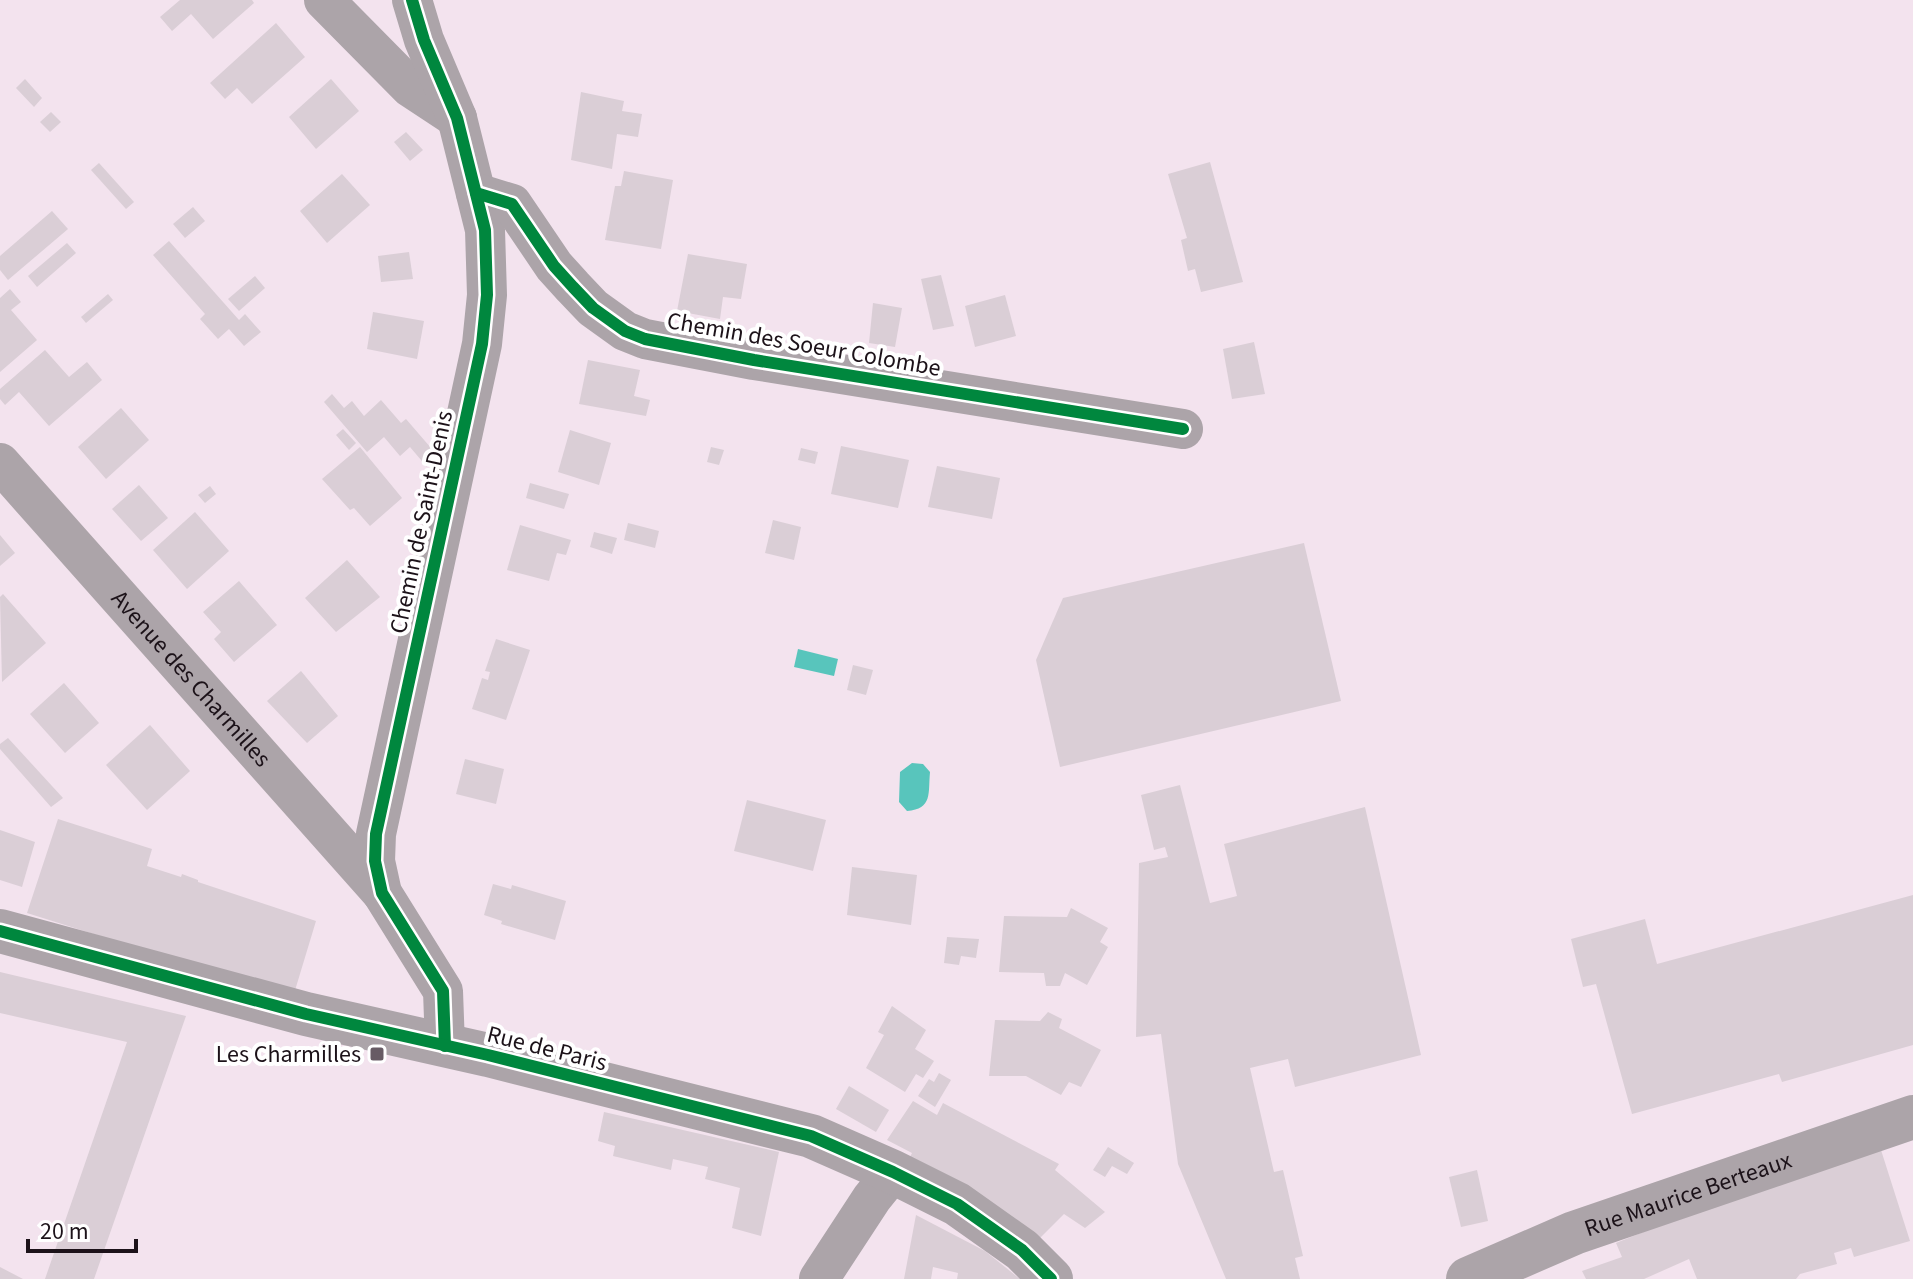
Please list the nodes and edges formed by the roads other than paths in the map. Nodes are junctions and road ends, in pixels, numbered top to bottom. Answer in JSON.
{"nodes":[{"id":1,"x":324,"y":0,"type":"edge"},
{"id":2,"x":412,"y":0,"type":"edge"},
{"id":3,"x":457,"y":118,"type":"junction"},
{"id":4,"x":476,"y":193,"type":"junction"},
{"id":5,"x":1183,"y":429,"type":"dead end"},
{"id":6,"x":0,"y":463,"type":"edge"},
{"id":7,"x":382,"y":893,"type":"junction"},
{"id":8,"x":0,"y":931,"type":"edge"},
{"id":9,"x":445,"y":1046,"type":"junction"},
{"id":10,"x":1913,"y":1117,"type":"edge"},
{"id":11,"x":893,"y":1172,"type":"junction"},
{"id":12,"x":819,"y":1279,"type":"edge"},
{"id":13,"x":1051,"y":1279,"type":"edge"},
{"id":14,"x":1468,"y":1279,"type":"edge"}],
"edges":[{"from":1,"to":3,"type":"street"},
{"from":2,"to":3,"type":"street","name":"Chemin de Saint-Denis"},
{"from":3,"to":4,"type":"street","name":"Chemin de Saint-Denis"},
{"from":4,"to":5,"type":"street","name":"Chemin des Soeur Colombe"},
{"from":4,"to":7,"type":"street","name":"Chemin de Saint-Denis"},
{"from":6,"to":7,"type":"street","name":"Avenue des Charmilles"},
{"from":7,"to":9,"type":"street","name":"Chemin de Saint-Denis"},
{"from":8,"to":9,"type":"street","name":"Rue de Paris"},
{"from":9,"to":11,"type":"street","name":"Rue de Paris"},
{"from":10,"to":14,"type":"street","name":"Rue Maurice Berteaux"},
{"from":11,"to":12,"type":"street"},
{"from":11,"to":13,"type":"street","name":"Rue de Paris"}]}
